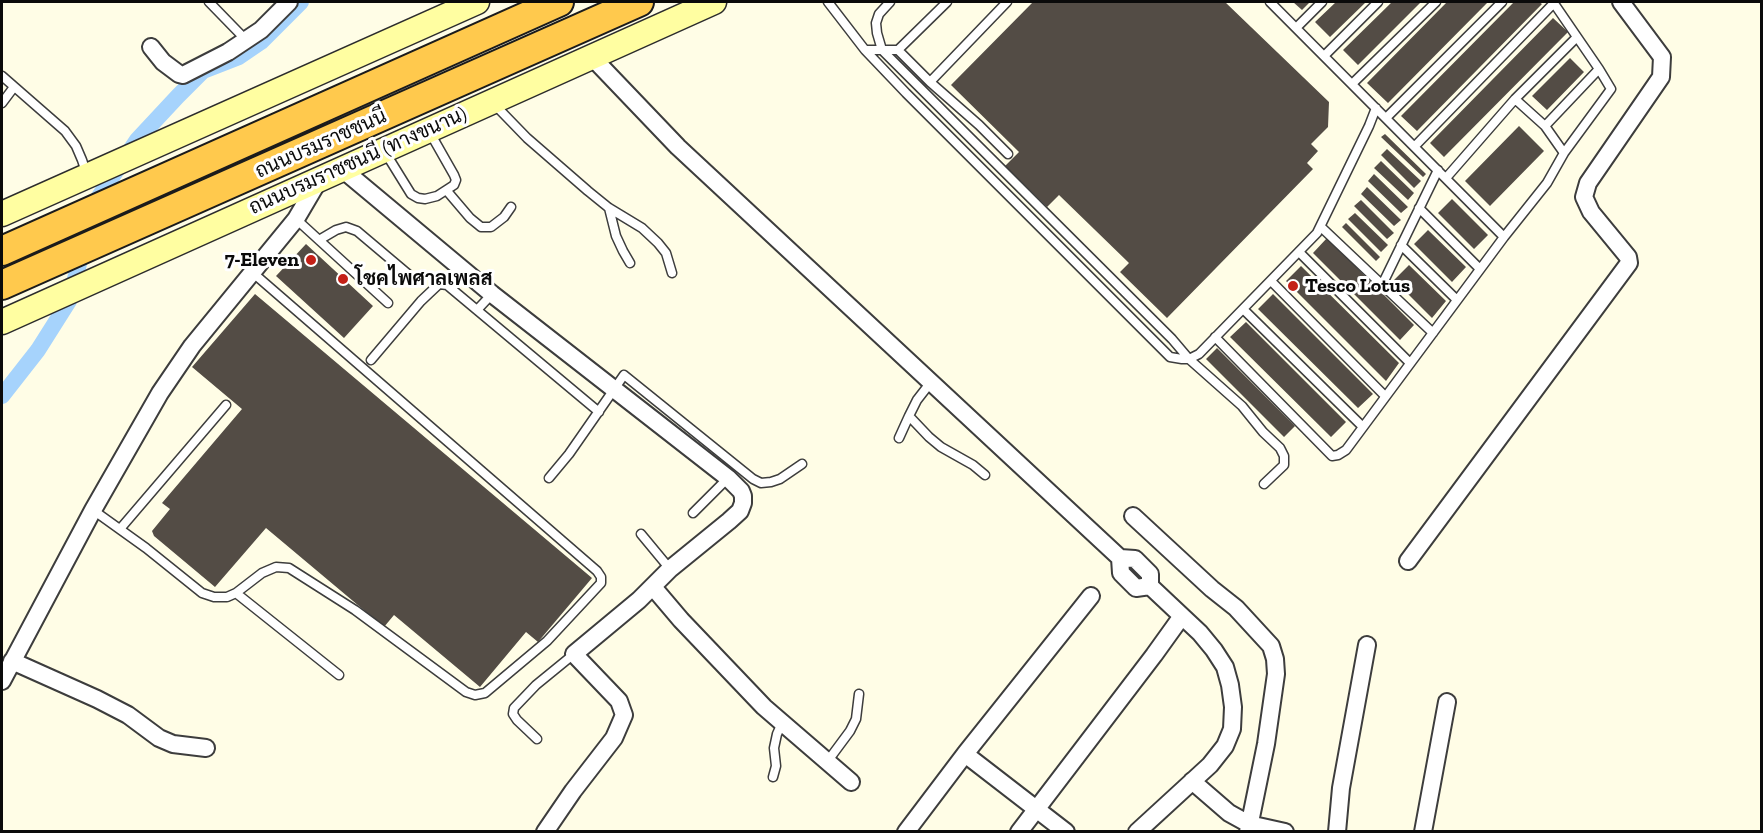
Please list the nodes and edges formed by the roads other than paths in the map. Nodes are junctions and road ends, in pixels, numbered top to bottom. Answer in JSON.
{"nodes":[{"id":1,"x":209,"y":2,"type":"edge"},
{"id":2,"x":289,"y":2,"type":"edge"},
{"id":3,"x":477,"y":2,"type":"edge"},
{"id":4,"x":559,"y":2,"type":"edge"},
{"id":5,"x":639,"y":2,"type":"edge"},
{"id":6,"x":714,"y":2,"type":"edge"},
{"id":7,"x":828,"y":2,"type":"edge"},
{"id":8,"x":890,"y":2,"type":"edge"},
{"id":9,"x":947,"y":2,"type":"edge"},
{"id":10,"x":1270,"y":2,"type":"edge"},
{"id":11,"x":1322,"y":2,"type":"edge"},
{"id":12,"x":1378,"y":2,"type":"edge"},
{"id":13,"x":1435,"y":2,"type":"edge"},
{"id":14,"x":1502,"y":2,"type":"edge"},
{"id":15,"x":1553,"y":2,"type":"edge"},
{"id":16,"x":1621,"y":2,"type":"edge"},
{"id":17,"x":1004,"y":4,"type":"edge"},
{"id":18,"x":1296,"y":28,"type":"junction"},
{"id":19,"x":1577,"y":37,"type":"junction"},
{"id":20,"x":246,"y":40,"type":"junction"},
{"id":21,"x":151,"y":47,"type":"dead end"},
{"id":22,"x":865,"y":50,"type":"junction"},
{"id":23,"x":882,"y":50,"type":"junction"},
{"id":24,"x":898,"y":50,"type":"junction"},
{"id":25,"x":591,"y":56,"type":"junction"},
{"id":26,"x":1324,"y":56,"type":"junction"},
{"id":27,"x":1599,"y":69,"type":"junction"},
{"id":28,"x":2,"y":76,"type":"edge"},
{"id":29,"x":930,"y":82,"type":"junction"},
{"id":30,"x":1352,"y":84,"type":"junction"},
{"id":31,"x":14,"y":87,"type":"junction"},
{"id":32,"x":1515,"y":99,"type":"junction"},
{"id":33,"x":491,"y":101,"type":"junction"},
{"id":34,"x":2,"y":103,"type":"edge"},
{"id":35,"x":1376,"y":108,"type":"junction"},
{"id":36,"x":1386,"y":118,"type":"junction"},
{"id":37,"x":1545,"y":126,"type":"junction"},
{"id":38,"x":428,"y":130,"type":"junction"},
{"id":39,"x":1415,"y":146,"type":"junction"},
{"id":40,"x":383,"y":150,"type":"junction"},
{"id":41,"x":1564,"y":153,"type":"junction"},
{"id":42,"x":1008,"y":154,"type":"dead end"},
{"id":43,"x":1438,"y":170,"type":"junction"},
{"id":44,"x":331,"y":173,"type":"junction"},
{"id":45,"x":90,"y":175,"type":"junction"},
{"id":46,"x":1446,"y":178,"type":"junction"},
{"id":47,"x":447,"y":191,"type":"junction"},
{"id":48,"x":511,"y":207,"type":"dead end"},
{"id":49,"x":609,"y":208,"type":"junction"},
{"id":50,"x":1419,"y":208,"type":"junction"},
{"id":51,"x":2,"y":214,"type":"edge"},
{"id":52,"x":296,"y":219,"type":"junction"},
{"id":53,"x":1321,"y":227,"type":"junction"},
{"id":54,"x":1504,"y":237,"type":"junction"},
{"id":55,"x":319,"y":240,"type":"junction"},
{"id":56,"x":1401,"y":246,"type":"junction"},
{"id":57,"x":2,"y":251,"type":"edge"},
{"id":58,"x":1299,"y":252,"type":"junction"},
{"id":59,"x":630,"y":263,"type":"dead end"},
{"id":60,"x":1480,"y":269,"type":"junction"},
{"id":61,"x":252,"y":272,"type":"junction"},
{"id":62,"x":672,"y":273,"type":"dead end"},
{"id":63,"x":408,"y":274,"type":"dead end"},
{"id":64,"x":1270,"y":281,"type":"junction"},
{"id":65,"x":2,"y":285,"type":"edge"},
{"id":66,"x":1382,"y":285,"type":"junction"},
{"id":67,"x":492,"y":294,"type":"junction"},
{"id":68,"x":1457,"y":300,"type":"junction"},
{"id":69,"x":388,"y":303,"type":"dead end"},
{"id":70,"x":1243,"y":309,"type":"junction"},
{"id":71,"x":477,"y":310,"type":"junction"},
{"id":72,"x":2,"y":322,"type":"edge"},
{"id":73,"x":1433,"y":333,"type":"junction"},
{"id":74,"x":1215,"y":337,"type":"junction"},
{"id":75,"x":1190,"y":359,"type":"junction"},
{"id":76,"x":371,"y":360,"type":"dead end"},
{"id":77,"x":1410,"y":363,"type":"junction"},
{"id":78,"x":931,"y":382,"type":"junction"},
{"id":79,"x":615,"y":391,"type":"junction"},
{"id":80,"x":1385,"y":396,"type":"junction"},
{"id":81,"x":226,"y":405,"type":"dead end"},
{"id":82,"x":599,"y":412,"type":"junction"},
{"id":83,"x":909,"y":416,"type":"junction"},
{"id":84,"x":1363,"y":427,"type":"junction"},
{"id":85,"x":899,"y":438,"type":"dead end"},
{"id":86,"x":802,"y":464,"type":"dead end"},
{"id":87,"x":985,"y":475,"type":"dead end"},
{"id":88,"x":549,"y":478,"type":"dead end"},
{"id":89,"x":728,"y":478,"type":"junction"},
{"id":90,"x":1264,"y":484,"type":"dead end"},
{"id":91,"x":93,"y":510,"type":"junction"},
{"id":92,"x":693,"y":513,"type":"dead end"},
{"id":93,"x":1133,"y":516,"type":"dead end"},
{"id":94,"x":120,"y":529,"type":"junction"},
{"id":95,"x":641,"y":534,"type":"dead end"},
{"id":96,"x":1408,"y":561,"type":"dead end"},
{"id":97,"x":670,"y":569,"type":"junction"},
{"id":98,"x":653,"y":587,"type":"junction"},
{"id":99,"x":236,"y":593,"type":"junction"},
{"id":100,"x":1091,"y":596,"type":"dead end"},
{"id":101,"x":1182,"y":616,"type":"junction"},
{"id":102,"x":1367,"y":645,"type":"dead end"},
{"id":103,"x":574,"y":654,"type":"junction"},
{"id":104,"x":12,"y":661,"type":"junction"},
{"id":105,"x":339,"y":675,"type":"dead end"},
{"id":106,"x":2,"y":681,"type":"edge"},
{"id":107,"x":859,"y":694,"type":"dead end"},
{"id":108,"x":1447,"y":702,"type":"dead end"},
{"id":109,"x":782,"y":723,"type":"junction"},
{"id":110,"x":537,"y":739,"type":"dead end"},
{"id":111,"x":206,"y":748,"type":"dead end"},
{"id":112,"x":965,"y":754,"type":"junction"},
{"id":113,"x":826,"y":762,"type":"junction"},
{"id":114,"x":773,"y":777,"type":"dead end"},
{"id":115,"x":1192,"y":781,"type":"junction"},
{"id":116,"x":850,"y":782,"type":"dead end"},
{"id":117,"x":1036,"y":809,"type":"junction"},
{"id":118,"x":1249,"y":828,"type":"edge"},
{"id":119,"x":545,"y":831,"type":"edge"},
{"id":120,"x":906,"y":831,"type":"edge"},
{"id":121,"x":1019,"y":831,"type":"edge"},
{"id":122,"x":1066,"y":831,"type":"edge"},
{"id":123,"x":1137,"y":831,"type":"edge"},
{"id":124,"x":1285,"y":831,"type":"edge"},
{"id":125,"x":1337,"y":831,"type":"edge"},
{"id":126,"x":1423,"y":831,"type":"edge"}],
"edges":[{"from":1,"to":20,"type":"lane"},
{"from":2,"to":20,"type":"street"},
{"from":3,"to":45,"type":"main road"},
{"from":4,"to":57,"type":"highway","name":"ถนนบรมราชชนนี"},
{"from":5,"to":65,"type":"highway","name":"ถนนบรมราชชนนี"},
{"from":6,"to":25,"type":"main road","name":"ถนนบรมราชชนนี (ทางขนาน)"},
{"from":7,"to":22,"type":"lane"},
{"from":8,"to":23,"type":"lane"},
{"from":9,"to":24,"type":"lane"},
{"from":10,"to":18,"type":"lane"},
{"from":11,"to":18,"type":"lane"},
{"from":12,"to":26,"type":"lane"},
{"from":13,"to":30,"type":"lane"},
{"from":14,"to":36,"type":"lane"},
{"from":15,"to":19,"type":"lane"},
{"from":15,"to":39,"type":"lane"},
{"from":16,"to":96,"type":"street"},
{"from":17,"to":29,"type":"lane"},
{"from":18,"to":26,"type":"lane"},
{"from":19,"to":27,"type":"lane"},
{"from":19,"to":32,"type":"lane"},
{"from":20,"to":21,"type":"street"},
{"from":22,"to":23,"type":"lane"},
{"from":22,"to":75,"type":"lane"},
{"from":23,"to":24,"type":"lane"},
{"from":23,"to":75,"type":"lane"},
{"from":24,"to":29,"type":"lane"},
{"from":25,"to":33,"type":"main road","name":"ถนนบรมราชชนนี (ทางขนาน)"},
{"from":25,"to":78,"type":"street"},
{"from":26,"to":30,"type":"lane"},
{"from":27,"to":37,"type":"lane"},
{"from":27,"to":41,"type":"lane"},
{"from":28,"to":31,"type":"lane"},
{"from":29,"to":42,"type":"lane"},
{"from":30,"to":35,"type":"lane"},
{"from":31,"to":34,"type":"lane"},
{"from":31,"to":45,"type":"lane"},
{"from":32,"to":37,"type":"lane"},
{"from":32,"to":46,"type":"lane"},
{"from":33,"to":38,"type":"main road","name":"ถนนบรมราชชนนี (ทางขนาน)"},
{"from":33,"to":49,"type":"lane"},
{"from":35,"to":36,"type":"lane"},
{"from":35,"to":53,"type":"lane"},
{"from":36,"to":39,"type":"lane"},
{"from":37,"to":41,"type":"lane"},
{"from":38,"to":40,"type":"main road","name":"ถนนบรมราชชนนี (ทางขนาน)"},
{"from":38,"to":47,"type":"lane"},
{"from":39,"to":43,"type":"lane"},
{"from":40,"to":44,"type":"main road","name":"ถนนบรมราชชนนี (ทางขนาน)"},
{"from":40,"to":47,"type":"lane"},
{"from":41,"to":54,"type":"lane"},
{"from":43,"to":46,"type":"lane"},
{"from":43,"to":50,"type":"lane"},
{"from":44,"to":52,"type":"street"},
{"from":44,"to":67,"type":"street"},
{"from":44,"to":72,"type":"main road","name":"ถนนบรมราชชนนี (ทางขนาน)"},
{"from":45,"to":51,"type":"main road"},
{"from":46,"to":54,"type":"lane"},
{"from":47,"to":48,"type":"lane"},
{"from":49,"to":59,"type":"lane"},
{"from":49,"to":62,"type":"lane"},
{"from":50,"to":56,"type":"lane"},
{"from":50,"to":60,"type":"lane"},
{"from":52,"to":55,"type":"lane"},
{"from":52,"to":61,"type":"street"},
{"from":53,"to":58,"type":"lane"},
{"from":53,"to":66,"type":"lane"},
{"from":54,"to":60,"type":"lane"},
{"from":55,"to":63,"type":"lane"},
{"from":55,"to":69,"type":"lane"},
{"from":56,"to":66,"type":"lane"},
{"from":56,"to":68,"type":"lane"},
{"from":58,"to":64,"type":"lane"},
{"from":58,"to":77,"type":"lane"},
{"from":60,"to":68,"type":"lane"},
{"from":61,"to":91,"type":"street"},
{"from":61,"to":99,"type":"lane"},
{"from":64,"to":70,"type":"lane"},
{"from":64,"to":80,"type":"lane"},
{"from":66,"to":73,"type":"lane"},
{"from":67,"to":71,"type":"lane"},
{"from":67,"to":79,"type":"street"},
{"from":68,"to":73,"type":"lane"},
{"from":70,"to":74,"type":"lane"},
{"from":70,"to":84,"type":"lane"},
{"from":71,"to":76,"type":"lane"},
{"from":71,"to":82,"type":"lane"},
{"from":73,"to":77,"type":"lane"},
{"from":74,"to":75,"type":"lane"},
{"from":74,"to":84,"type":"lane"},
{"from":75,"to":90,"type":"lane"},
{"from":77,"to":80,"type":"lane"},
{"from":78,"to":83,"type":"lane"},
{"from":78,"to":101,"type":"street"},
{"from":79,"to":82,"type":"lane"},
{"from":79,"to":86,"type":"lane"},
{"from":79,"to":89,"type":"street"},
{"from":80,"to":84,"type":"lane"},
{"from":81,"to":94,"type":"lane"},
{"from":82,"to":88,"type":"lane"},
{"from":83,"to":85,"type":"lane"},
{"from":83,"to":87,"type":"lane"},
{"from":89,"to":92,"type":"lane"},
{"from":89,"to":97,"type":"street"},
{"from":91,"to":94,"type":"lane"},
{"from":91,"to":104,"type":"street"},
{"from":93,"to":118,"type":"street"},
{"from":94,"to":99,"type":"lane"},
{"from":95,"to":97,"type":"lane"},
{"from":97,"to":98,"type":"street"},
{"from":98,"to":103,"type":"street"},
{"from":98,"to":109,"type":"street"},
{"from":99,"to":105,"type":"lane"},
{"from":100,"to":112,"type":"street"},
{"from":101,"to":115,"type":"street"},
{"from":101,"to":117,"type":"street"},
{"from":102,"to":125,"type":"street"},
{"from":103,"to":110,"type":"lane"},
{"from":103,"to":119,"type":"street"},
{"from":104,"to":106,"type":"street"},
{"from":104,"to":111,"type":"street"},
{"from":107,"to":113,"type":"lane"},
{"from":108,"to":126,"type":"street"},
{"from":109,"to":113,"type":"street"},
{"from":109,"to":114,"type":"lane"},
{"from":112,"to":117,"type":"street"},
{"from":112,"to":120,"type":"street"},
{"from":113,"to":116,"type":"street"},
{"from":115,"to":118,"type":"street"},
{"from":115,"to":123,"type":"street"},
{"from":117,"to":121,"type":"street"},
{"from":117,"to":122,"type":"street"},
{"from":118,"to":124,"type":"street"}]}
